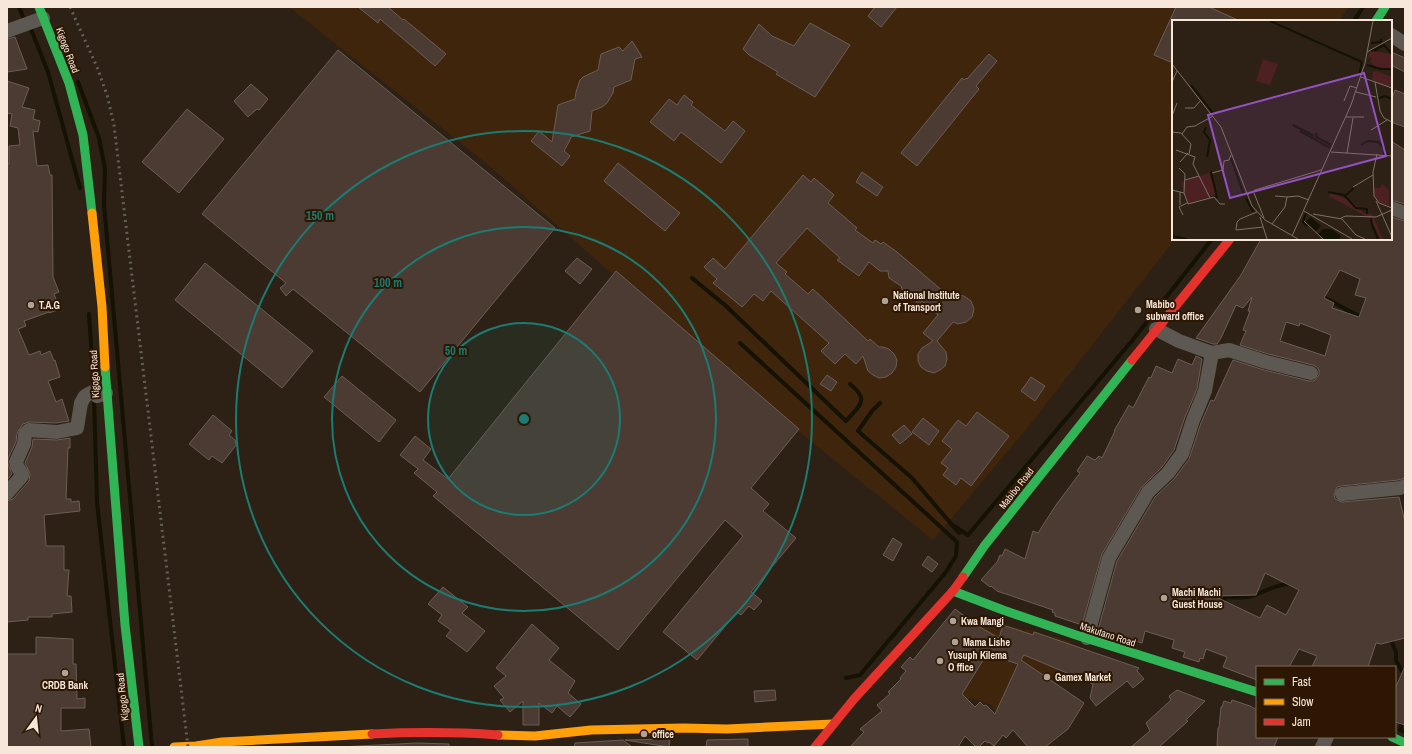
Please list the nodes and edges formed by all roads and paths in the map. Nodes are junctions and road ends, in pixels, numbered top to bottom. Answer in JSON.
{"nodes":[{"id":1,"x":1385,"y":7,"type":"edge"},
{"id":2,"x":41,"y":12,"type":"edge"},
{"id":3,"x":1377,"y":20,"type":"edge"},
{"id":4,"x":7,"y":31,"type":"edge"},
{"id":5,"x":1392,"y":36,"type":"edge"},
{"id":6,"x":1405,"y":44,"type":"edge"},
{"id":7,"x":1392,"y":208,"type":"edge"},
{"id":8,"x":1405,"y":213,"type":"edge"},
{"id":9,"x":1229,"y":240,"type":"edge"},
{"id":10,"x":1156,"y":329,"type":"junction"},
{"id":11,"x":1212,"y":353,"type":"junction"},
{"id":12,"x":1311,"y":373,"type":"dead end"},
{"id":13,"x":106,"y":393,"type":"junction"},
{"id":14,"x":1405,"y":486,"type":"edge"},
{"id":15,"x":7,"y":492,"type":"edge"},
{"id":16,"x":1342,"y":494,"type":"dead end"},
{"id":17,"x":953,"y":591,"type":"junction"},
{"id":18,"x":1087,"y":638,"type":"junction"},
{"id":19,"x":1256,"y":692,"type":"edge"},
{"id":20,"x":833,"y":724,"type":"junction"},
{"id":21,"x":1326,"y":738,"type":"edge"},
{"id":22,"x":1394,"y":738,"type":"edge"},
{"id":23,"x":1405,"y":743,"type":"edge"},
{"id":24,"x":139,"y":747,"type":"edge"},
{"id":25,"x":174,"y":747,"type":"edge"},
{"id":26,"x":815,"y":747,"type":"edge"},
{"id":27,"x":1322,"y":747,"type":"edge"}],
"edges":[{"from":1,"to":3,"type":"main road"},
{"from":2,"to":4,"type":"street"},
{"from":2,"to":13,"type":"main road","name":"Kigogo Road"},
{"from":5,"to":6,"type":"street"},
{"from":7,"to":8,"type":"street"},
{"from":9,"to":10,"type":"main road","name":"Mabibo Road"},
{"from":10,"to":11,"type":"street"},
{"from":10,"to":17,"type":"main road","name":"Mabibo Road"},
{"from":11,"to":12,"type":"street"},
{"from":11,"to":18,"type":"street"},
{"from":13,"to":15,"type":"street"},
{"from":13,"to":24,"type":"main road","name":"Kigogo Road"},
{"from":14,"to":16,"type":"street"},
{"from":17,"to":18,"type":"main road","name":"Makutano Road"},
{"from":17,"to":20,"type":"main road","name":"Mabibo Road"},
{"from":18,"to":19,"type":"main road","name":"Makutano Road"},
{"from":20,"to":25,"type":"main road"},
{"from":20,"to":26,"type":"main road","name":"Mabibo Road"},
{"from":21,"to":27,"type":"street"},
{"from":22,"to":23,"type":"main road"}]}
